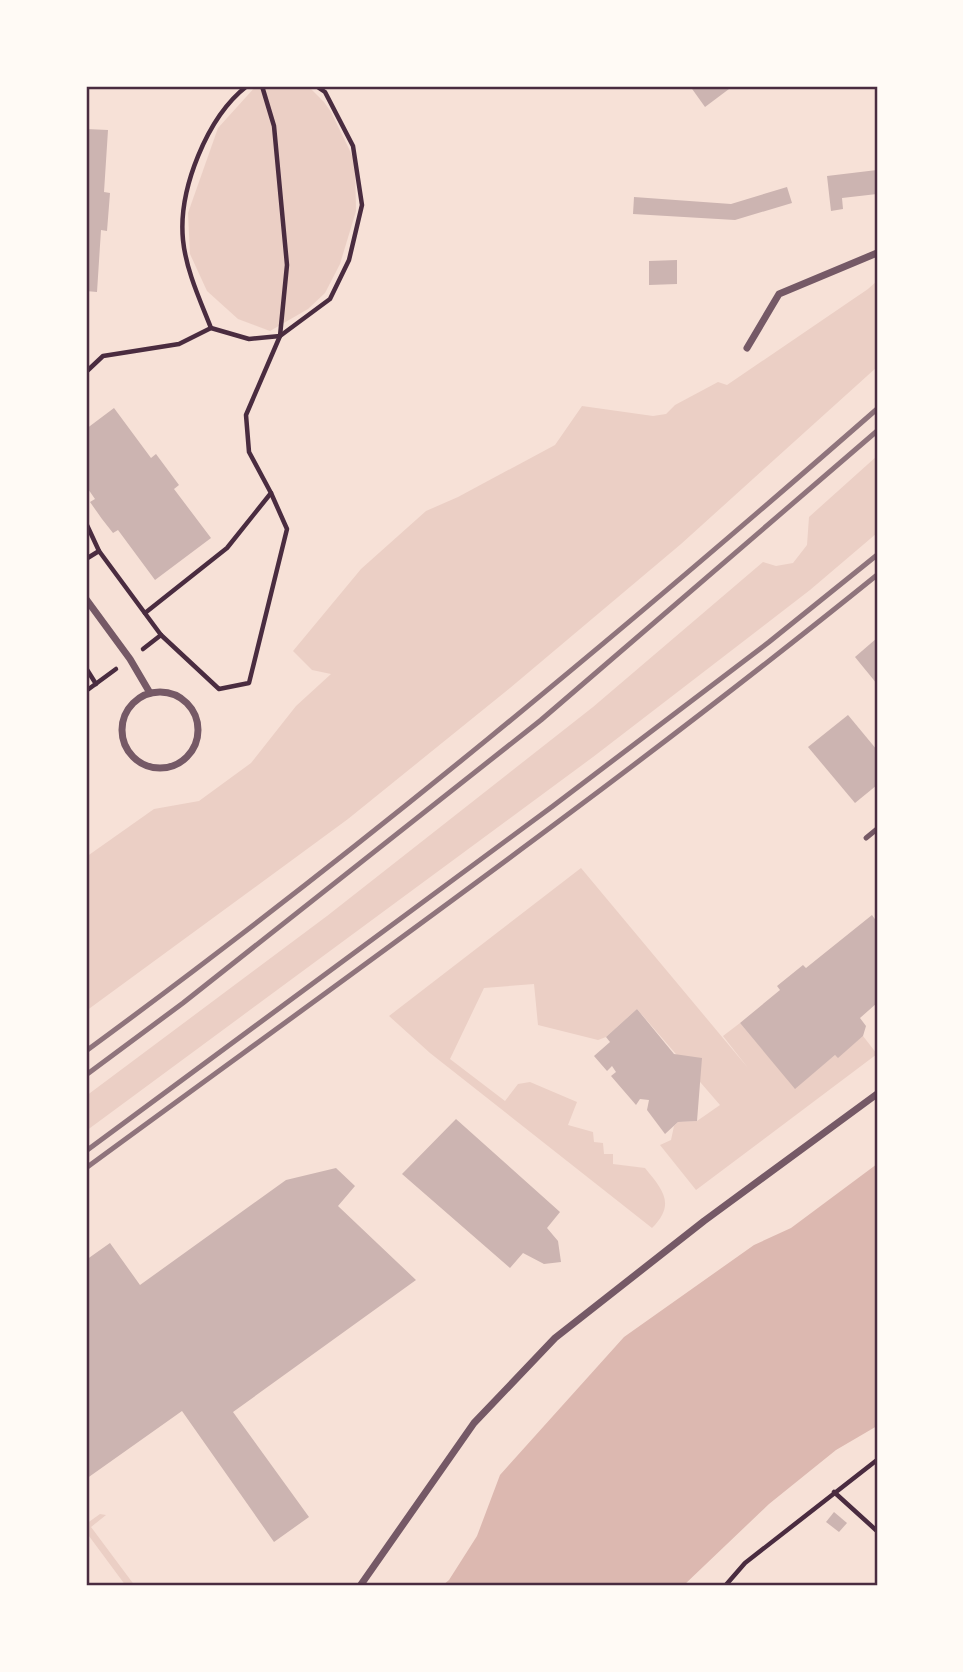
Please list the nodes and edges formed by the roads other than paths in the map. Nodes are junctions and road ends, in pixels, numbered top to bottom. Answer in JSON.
{"nodes":[{"id":1,"x":877,"y":253,"type":"edge"},
{"id":2,"x":747,"y":348,"type":"dead end"},
{"id":3,"x":86,"y":599,"type":"edge"},
{"id":4,"x":150,"y":693,"type":"junction"},
{"id":5,"x":877,"y":829,"type":"edge"},
{"id":6,"x":866,"y":838,"type":"dead end"},
{"id":7,"x":877,"y":1094,"type":"edge"},
{"id":8,"x":360,"y":1586,"type":"edge"}],
"edges":[{"from":1,"to":2,"type":"street"},
{"from":3,"to":4,"type":"street"},
{"from":4,"to":4,"type":"street"},
{"from":5,"to":6,"type":"lane"},
{"from":7,"to":8,"type":"street"}]}
